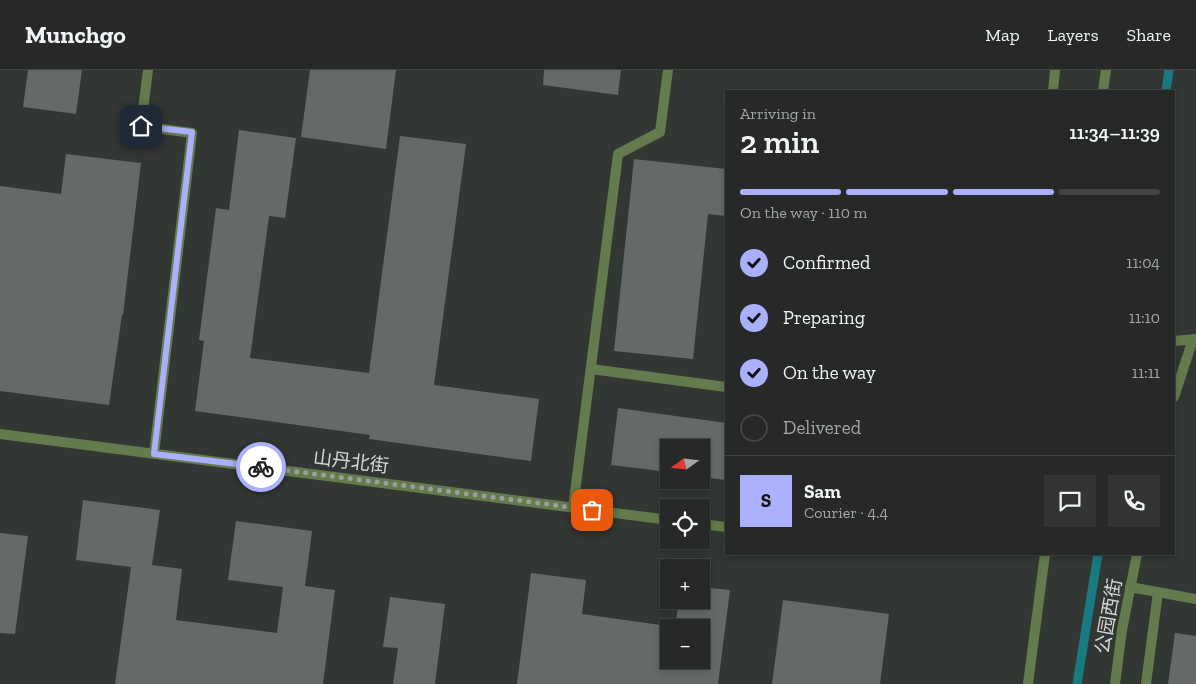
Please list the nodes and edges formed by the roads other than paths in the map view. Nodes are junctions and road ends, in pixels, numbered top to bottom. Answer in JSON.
{"nodes":[{"id":1,"x":148,"y":70,"type":"edge"},
{"id":2,"x":668,"y":70,"type":"edge"},
{"id":3,"x":1056,"y":70,"type":"edge"},
{"id":4,"x":1106,"y":70,"type":"edge"},
{"id":5,"x":1053,"y":90,"type":"edge"},
{"id":6,"x":1103,"y":90,"type":"edge"},
{"id":7,"x":1194,"y":339,"type":"edge"},
{"id":8,"x":1175,"y":340,"type":"edge"},
{"id":9,"x":591,"y":369,"type":"junction"},
{"id":10,"x":725,"y":387,"type":"edge"},
{"id":11,"x":1175,"y":394,"type":"edge"},
{"id":12,"x":0,"y":434,"type":"edge"},
{"id":13,"x":154,"y":454,"type":"junction"},
{"id":14,"x":573,"y":508,"type":"junction"},
{"id":15,"x":660,"y":519,"type":"edge"},
{"id":16,"x":710,"y":525,"type":"edge"},
{"id":17,"x":725,"y":527,"type":"edge"},
{"id":18,"x":1045,"y":555,"type":"edge"},
{"id":19,"x":1136,"y":555,"type":"edge"},
{"id":20,"x":1130,"y":587,"type":"junction"},
{"id":21,"x":1158,"y":592,"type":"junction"},
{"id":22,"x":1196,"y":599,"type":"edge"},
{"id":23,"x":1028,"y":684,"type":"edge"},
{"id":24,"x":1115,"y":684,"type":"edge"},
{"id":25,"x":1146,"y":684,"type":"edge"}],
"edges":[{"from":1,"to":13,"type":"street"},
{"from":2,"to":9,"type":"street"},
{"from":3,"to":5,"type":"street"},
{"from":4,"to":6,"type":"street"},
{"from":7,"to":8,"type":"street"},
{"from":7,"to":11,"type":"street"},
{"from":9,"to":10,"type":"street"},
{"from":9,"to":14,"type":"street"},
{"from":12,"to":13,"type":"street","name":"山丹北街"},
{"from":13,"to":14,"type":"street","name":"山丹北街"},
{"from":14,"to":15,"type":"street","name":"山丹北街"},
{"from":16,"to":17,"type":"street"},
{"from":18,"to":23,"type":"street"},
{"from":19,"to":20,"type":"street","name":"公园西街"},
{"from":20,"to":21,"type":"street"},
{"from":20,"to":24,"type":"street","name":"公园西街"},
{"from":21,"to":22,"type":"street"},
{"from":21,"to":25,"type":"street"}]}
